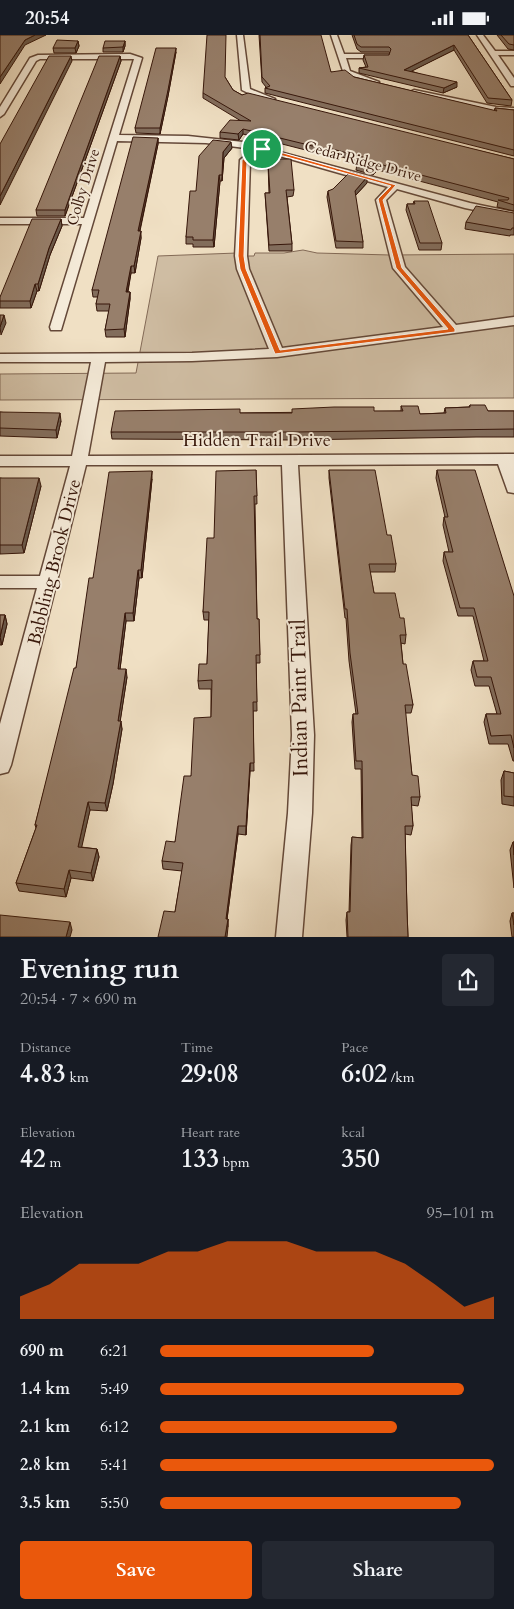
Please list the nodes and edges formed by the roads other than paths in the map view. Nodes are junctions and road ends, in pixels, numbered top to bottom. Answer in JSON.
{"nodes":[{"id":1,"x":240,"y":35,"type":"edge"},
{"id":2,"x":334,"y":35,"type":"edge"},
{"id":3,"x":480,"y":35,"type":"edge"},
{"id":4,"x":492,"y":53,"type":"junction"},
{"id":5,"x":514,"y":53,"type":"edge"},
{"id":6,"x":386,"y":55,"type":"edge"},
{"id":7,"x":341,"y":56,"type":"junction"},
{"id":8,"x":514,"y":84,"type":"edge"},
{"id":9,"x":386,"y":86,"type":"edge"},
{"id":10,"x":404,"y":90,"type":"edge"},
{"id":11,"x":282,"y":103,"type":"edge"},
{"id":12,"x":514,"y":111,"type":"edge"},
{"id":13,"x":0,"y":114,"type":"edge"},
{"id":14,"x":114,"y":138,"type":"junction"},
{"id":15,"x":262,"y":149,"type":"junction"},
{"id":16,"x":394,"y":186,"type":"junction"},
{"id":17,"x":514,"y":215,"type":"edge"},
{"id":18,"x":0,"y":221,"type":"edge"},
{"id":19,"x":88,"y":221,"type":"junction"},
{"id":20,"x":514,"y":321,"type":"edge"},
{"id":21,"x":56,"y":327,"type":"dead end"},
{"id":22,"x":453,"y":330,"type":"junction"},
{"id":23,"x":277,"y":353,"type":"junction"},
{"id":24,"x":0,"y":358,"type":"edge"},
{"id":25,"x":99,"y":358,"type":"junction"},
{"id":26,"x":509,"y":459,"type":"edge"},
{"id":27,"x":290,"y":460,"type":"junction"},
{"id":28,"x":0,"y":461,"type":"edge"},
{"id":29,"x":79,"y":461,"type":"junction"},
{"id":30,"x":514,"y":488,"type":"edge"},
{"id":31,"x":0,"y":582,"type":"edge"},
{"id":32,"x":49,"y":582,"type":"junction"},
{"id":33,"x":1,"y":757,"type":"edge"},
{"id":34,"x":289,"y":937,"type":"edge"}],
"edges":[{"from":1,"to":11,"type":"street"},
{"from":2,"to":7,"type":"street"},
{"from":3,"to":4,"type":"street"},
{"from":4,"to":5,"type":"street"},
{"from":4,"to":8,"type":"street"},
{"from":6,"to":7,"type":"street"},
{"from":7,"to":9,"type":"street"},
{"from":10,"to":12,"type":"street"},
{"from":13,"to":14,"type":"street","name":"Colby Drive"},
{"from":14,"to":15,"type":"street","name":"Cedar Ridge Drive"},
{"from":14,"to":19,"type":"street","name":"Colby Drive"},
{"from":15,"to":16,"type":"street","name":"Cedar Ridge Drive"},
{"from":15,"to":23,"type":"street"},
{"from":16,"to":17,"type":"street","name":"Cedar Ridge Drive"},
{"from":16,"to":22,"type":"street"},
{"from":18,"to":19,"type":"street"},
{"from":19,"to":21,"type":"street","name":"Colby Drive"},
{"from":20,"to":22,"type":"street"},
{"from":22,"to":23,"type":"street"},
{"from":23,"to":25,"type":"street"},
{"from":24,"to":25,"type":"street"},
{"from":25,"to":29,"type":"street","name":"Babbling Brook Drive"},
{"from":26,"to":27,"type":"street","name":"Hidden Trail Drive"},
{"from":26,"to":30,"type":"street"},
{"from":27,"to":29,"type":"street","name":"Hidden Trail Drive"},
{"from":27,"to":34,"type":"street","name":"Indian Paint Trail"},
{"from":28,"to":29,"type":"street","name":"Hidden Trail Drive"},
{"from":29,"to":32,"type":"street","name":"Babbling Brook Drive"},
{"from":31,"to":32,"type":"street"},
{"from":32,"to":33,"type":"street","name":"Babbling Brook Drive"}]}
